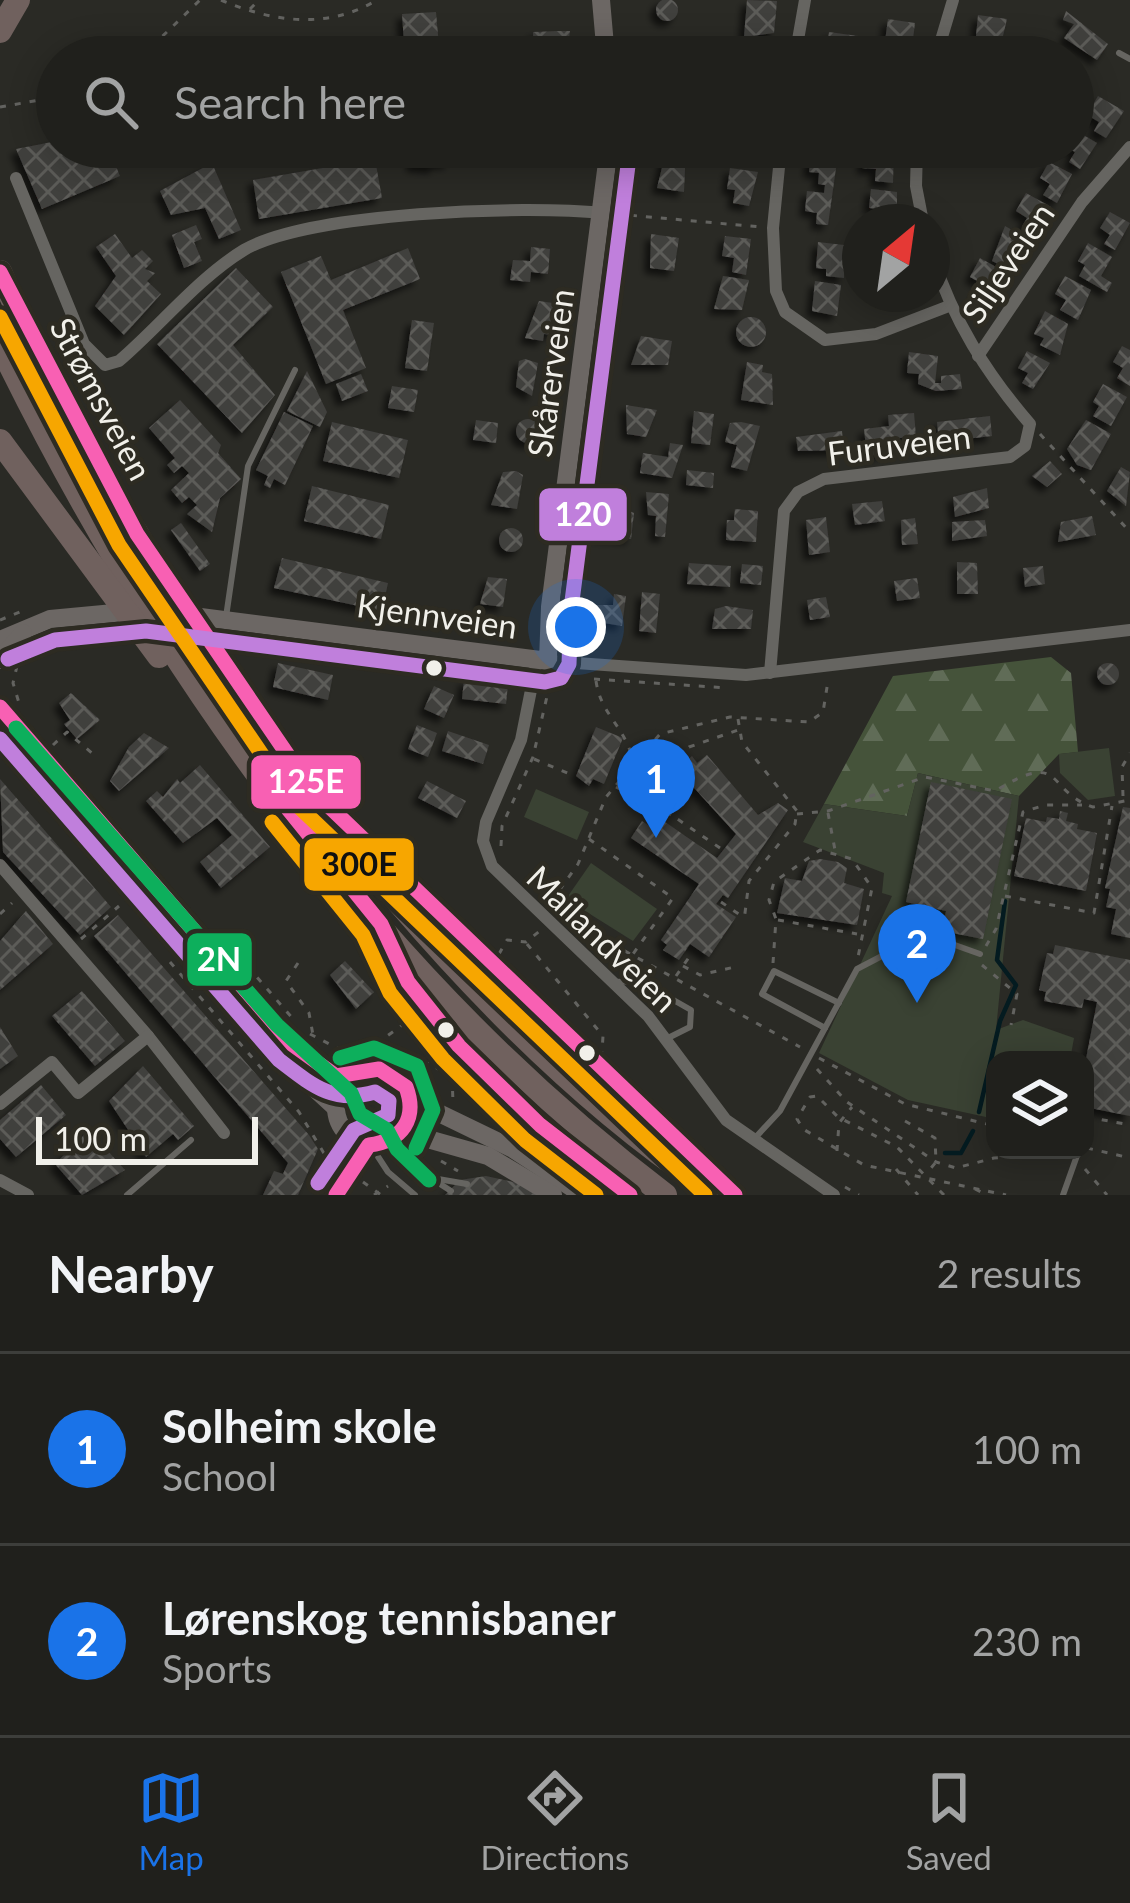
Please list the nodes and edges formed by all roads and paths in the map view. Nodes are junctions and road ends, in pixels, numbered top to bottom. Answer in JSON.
{"nodes":[{"id":1,"x":18,"y":0,"type":"edge"},
{"id":2,"x":200,"y":0,"type":"edge"},
{"id":3,"x":221,"y":0,"type":"edge"},
{"id":4,"x":259,"y":0,"type":"edge"},
{"id":5,"x":377,"y":0,"type":"edge"},
{"id":6,"x":601,"y":0,"type":"edge"},
{"id":7,"x":806,"y":0,"type":"edge"},
{"id":8,"x":952,"y":0,"type":"edge"},
{"id":9,"x":248,"y":10,"type":"junction"},
{"id":10,"x":0,"y":32,"type":"edge"},
{"id":11,"x":163,"y":36,"type":"edge"},
{"id":12,"x":604,"y":36,"type":"edge"},
{"id":13,"x":799,"y":36,"type":"edge"},
{"id":14,"x":942,"y":36,"type":"edge"},
{"id":15,"x":1119,"y":53,"type":"dead end"},
{"id":16,"x":1130,"y":59,"type":"edge"},
{"id":17,"x":36,"y":101,"type":"edge"},
{"id":18,"x":0,"y":107,"type":"edge"},
{"id":19,"x":1130,"y":147,"type":"edge"},
{"id":20,"x":607,"y":168,"type":"edge"},
{"id":21,"x":779,"y":168,"type":"edge"},
{"id":22,"x":916,"y":168,"type":"edge"},
{"id":23,"x":16,"y":178,"type":"dead end"},
{"id":24,"x":920,"y":204,"type":"edge"},
{"id":25,"x":602,"y":213,"type":"junction"},
{"id":26,"x":773,"y":228,"type":"junction"},
{"id":27,"x":0,"y":272,"type":"edge"},
{"id":28,"x":950,"y":308,"type":"edge"},
{"id":29,"x":933,"y":312,"type":"edge"},
{"id":30,"x":0,"y":344,"type":"edge"},
{"id":31,"x":978,"y":356,"type":"junction"},
{"id":32,"x":295,"y":370,"type":"dead end"},
{"id":33,"x":1030,"y":424,"type":"junction"},
{"id":34,"x":0,"y":441,"type":"edge"},
{"id":35,"x":1130,"y":532,"type":"edge"},
{"id":36,"x":222,"y":616,"type":"junction"},
{"id":37,"x":26,"y":629,"type":"junction"},
{"id":38,"x":1130,"y":630,"type":"edge"},
{"id":39,"x":0,"y":640,"type":"edge"},
{"id":40,"x":8,"y":659,"type":"edge"},
{"id":41,"x":543,"y":660,"type":"junction"},
{"id":42,"x":770,"y":674,"type":"junction"},
{"id":43,"x":596,"y":679,"type":"dead end"},
{"id":44,"x":828,"y":680,"type":"dead end"},
{"id":45,"x":548,"y":692,"type":"dead end"},
{"id":46,"x":0,"y":706,"type":"edge"},
{"id":47,"x":28,"y":715,"type":"dead end"},
{"id":48,"x":737,"y":716,"type":"junction"},
{"id":49,"x":740,"y":729,"type":"junction"},
{"id":50,"x":0,"y":742,"type":"edge"},
{"id":51,"x":1130,"y":753,"type":"edge"},
{"id":52,"x":93,"y":754,"type":"dead end"},
{"id":53,"x":532,"y":758,"type":"junction"},
{"id":54,"x":66,"y":760,"type":"dead end"},
{"id":55,"x":633,"y":760,"type":"junction"},
{"id":56,"x":572,"y":775,"type":"dead end"},
{"id":57,"x":614,"y":785,"type":"junction"},
{"id":58,"x":311,"y":789,"type":"junction"},
{"id":59,"x":1127,"y":800,"type":"edge"},
{"id":60,"x":1084,"y":805,"type":"junction"},
{"id":61,"x":1112,"y":806,"type":"junction"},
{"id":62,"x":828,"y":811,"type":"junction"},
{"id":63,"x":796,"y":814,"type":"junction"},
{"id":64,"x":673,"y":816,"type":"junction"},
{"id":65,"x":588,"y":838,"type":"junction"},
{"id":66,"x":720,"y":848,"type":"dead end"},
{"id":67,"x":835,"y":852,"type":"junction"},
{"id":68,"x":505,"y":858,"type":"dead end"},
{"id":69,"x":336,"y":870,"type":"junction"},
{"id":70,"x":3,"y":874,"type":"edge"},
{"id":71,"x":110,"y":892,"type":"dead end"},
{"id":72,"x":23,"y":893,"type":"junction"},
{"id":73,"x":539,"y":895,"type":"dead end"},
{"id":74,"x":1003,"y":896,"type":"junction"},
{"id":75,"x":721,"y":902,"type":"dead end"},
{"id":76,"x":549,"y":904,"type":"junction"},
{"id":77,"x":558,"y":912,"type":"dead end"},
{"id":78,"x":0,"y":914,"type":"edge"},
{"id":79,"x":206,"y":919,"type":"dead end"},
{"id":80,"x":776,"y":920,"type":"junction"},
{"id":81,"x":381,"y":925,"type":"junction"},
{"id":82,"x":544,"y":928,"type":"dead end"},
{"id":83,"x":76,"y":931,"type":"dead end"},
{"id":84,"x":860,"y":934,"type":"junction"},
{"id":85,"x":526,"y":942,"type":"junction"},
{"id":86,"x":67,"y":944,"type":"junction"},
{"id":87,"x":502,"y":946,"type":"dead end"},
{"id":88,"x":597,"y":949,"type":"dead end"},
{"id":89,"x":692,"y":953,"type":"dead end"},
{"id":90,"x":633,"y":954,"type":"junction"},
{"id":91,"x":980,"y":954,"type":"joint"},
{"id":92,"x":164,"y":956,"type":"dead end"},
{"id":93,"x":298,"y":963,"type":"dead end"},
{"id":94,"x":683,"y":966,"type":"junction"},
{"id":95,"x":739,"y":966,"type":"dead end"},
{"id":96,"x":857,"y":968,"type":"junction"},
{"id":97,"x":983,"y":969,"type":"dead end"},
{"id":98,"x":774,"y":971,"type":"junction"},
{"id":99,"x":675,"y":978,"type":"junction"},
{"id":100,"x":613,"y":982,"type":"junction"},
{"id":101,"x":839,"y":1004,"type":"junction"},
{"id":102,"x":422,"y":1015,"type":"dead end"},
{"id":103,"x":1011,"y":1025,"type":"dead end"},
{"id":104,"x":826,"y":1028,"type":"junction"},
{"id":105,"x":148,"y":1036,"type":"junction"},
{"id":106,"x":313,"y":1037,"type":"junction"},
{"id":107,"x":665,"y":1038,"type":"junction"},
{"id":108,"x":376,"y":1046,"type":"junction"},
{"id":109,"x":602,"y":1052,"type":"dead end"},
{"id":110,"x":812,"y":1054,"type":"junction"},
{"id":111,"x":457,"y":1066,"type":"dead end"},
{"id":112,"x":452,"y":1074,"type":"junction"},
{"id":113,"x":348,"y":1078,"type":"junction"},
{"id":114,"x":454,"y":1088,"type":"dead end"},
{"id":115,"x":412,"y":1100,"type":"junction"},
{"id":116,"x":0,"y":1103,"type":"edge"},
{"id":117,"x":853,"y":1106,"type":"junction"},
{"id":118,"x":335,"y":1107,"type":"junction"},
{"id":119,"x":1094,"y":1118,"type":"edge"},
{"id":120,"x":842,"y":1119,"type":"junction"},
{"id":121,"x":904,"y":1121,"type":"dead end"},
{"id":122,"x":986,"y":1124,"type":"edge"},
{"id":123,"x":1130,"y":1125,"type":"edge"},
{"id":124,"x":224,"y":1133,"type":"dead end"},
{"id":125,"x":400,"y":1135,"type":"junction"},
{"id":126,"x":350,"y":1137,"type":"junction"},
{"id":127,"x":191,"y":1140,"type":"dead end"},
{"id":128,"x":752,"y":1141,"type":"junction"},
{"id":129,"x":371,"y":1145,"type":"junction"},
{"id":130,"x":836,"y":1152,"type":"junction"},
{"id":131,"x":1094,"y":1152,"type":"edge"},
{"id":132,"x":437,"y":1154,"type":"dead end"},
{"id":133,"x":1130,"y":1158,"type":"edge"},
{"id":134,"x":990,"y":1159,"type":"edge"},
{"id":135,"x":1075,"y":1159,"type":"edge"},
{"id":136,"x":936,"y":1162,"type":"junction"},
{"id":137,"x":1082,"y":1165,"type":"dead end"},
{"id":138,"x":330,"y":1167,"type":"dead end"},
{"id":139,"x":896,"y":1169,"type":"junction"},
{"id":140,"x":459,"y":1171,"type":"dead end"},
{"id":141,"x":926,"y":1174,"type":"junction"},
{"id":142,"x":357,"y":1178,"type":"dead end"},
{"id":143,"x":435,"y":1178,"type":"junction"},
{"id":144,"x":0,"y":1180,"type":"edge"},
{"id":145,"x":467,"y":1184,"type":"dead end"},
{"id":146,"x":973,"y":1188,"type":"junction"},
{"id":147,"x":837,"y":1189,"type":"edge"},
{"id":148,"x":452,"y":1191,"type":"dead end"},
{"id":149,"x":338,"y":1192,"type":"edge"},
{"id":150,"x":28,"y":1195,"type":"edge"},
{"id":151,"x":127,"y":1195,"type":"edge"},
{"id":152,"x":382,"y":1195,"type":"edge"},
{"id":153,"x":415,"y":1195,"type":"edge"},
{"id":154,"x":554,"y":1195,"type":"edge"},
{"id":155,"x":583,"y":1195,"type":"edge"},
{"id":156,"x":629,"y":1195,"type":"edge"},
{"id":157,"x":665,"y":1195,"type":"edge"},
{"id":158,"x":719,"y":1195,"type":"edge"},
{"id":159,"x":735,"y":1195,"type":"edge"},
{"id":160,"x":859,"y":1195,"type":"edge"},
{"id":161,"x":918,"y":1195,"type":"edge"},
{"id":162,"x":944,"y":1195,"type":"edge"},
{"id":163,"x":987,"y":1195,"type":"edge"},
{"id":164,"x":1006,"y":1195,"type":"edge"},
{"id":165,"x":1063,"y":1195,"type":"edge"},
{"id":166,"x":1107,"y":1195,"type":"edge"}],
"edges":[{"from":1,"to":10,"type":"highway"},
{"from":2,"to":11,"type":"path"},
{"from":3,"to":9,"type":"path"},
{"from":4,"to":9,"type":"path"},
{"from":5,"to":9,"type":"path"},
{"from":6,"to":12,"type":"main road"},
{"from":7,"to":13,"type":"street"},
{"from":8,"to":14,"type":"street"},
{"from":15,"to":16,"type":"lane"},
{"from":17,"to":18,"type":"path"},
{"from":19,"to":31,"type":"street","name":"Siljeveien"},
{"from":20,"to":25,"type":"main road","name":"Skårerveien"},
{"from":21,"to":26,"type":"street"},
{"from":22,"to":24,"type":"street"},
{"from":23,"to":25,"type":"street"},
{"from":25,"to":26,"type":"path"},
{"from":25,"to":41,"type":"main road","name":"Skårerveien"},
{"from":26,"to":29,"type":"street"},
{"from":27,"to":58,"type":"highway","name":"Strømsveien"},
{"from":28,"to":31,"type":"street"},
{"from":30,"to":69,"type":"highway","name":"Strømsveien"},
{"from":31,"to":33,"type":"street"},
{"from":32,"to":36,"type":"lane"},
{"from":33,"to":35,"type":"path"},
{"from":33,"to":42,"type":"street","name":"Furuveien"},
{"from":34,"to":69,"type":"highway"},
{"from":36,"to":37,"type":"main road","name":"Kjennveien"},
{"from":36,"to":41,"type":"main road","name":"Kjennveien"},
{"from":37,"to":39,"type":"main road","name":"Kjennveien"},
{"from":37,"to":40,"type":"main road"},
{"from":38,"to":42,"type":"street","name":"Kjennveien"},
{"from":40,"to":47,"type":"path"},
{"from":41,"to":42,"type":"street","name":"Kjennveien"},
{"from":41,"to":100,"type":"street","name":"Mailandveien"},
{"from":43,"to":55,"type":"path"},
{"from":44,"to":48,"type":"path"},
{"from":45,"to":53,"type":"path"},
{"from":46,"to":113,"type":"main road"},
{"from":48,"to":49,"type":"path"},
{"from":48,"to":55,"type":"path"},
{"from":49,"to":63,"type":"path"},
{"from":49,"to":64,"type":"path"},
{"from":50,"to":118,"type":"main road"},
{"from":51,"to":59,"type":"path"},
{"from":52,"to":54,"type":"path"},
{"from":53,"to":56,"type":"path"},
{"from":53,"to":68,"type":"path"},
{"from":55,"to":57,"type":"path"},
{"from":57,"to":64,"type":"path"},
{"from":57,"to":65,"type":"path"},
{"from":58,"to":158,"type":"highway","name":"Strømsveien"},
{"from":58,"to":159,"type":"lane"},
{"from":59,"to":61,"type":"path"},
{"from":60,"to":61,"type":"path"},
{"from":60,"to":62,"type":"path"},
{"from":60,"to":74,"type":"path"},
{"from":61,"to":74,"type":"path"},
{"from":62,"to":63,"type":"path"},
{"from":62,"to":67,"type":"path"},
{"from":63,"to":75,"type":"path"},
{"from":64,"to":66,"type":"path"},
{"from":65,"to":76,"type":"path"},
{"from":65,"to":90,"type":"path"},
{"from":67,"to":80,"type":"path"},
{"from":67,"to":84,"type":"path"},
{"from":69,"to":81,"type":"highway","name":"Strømsveien"},
{"from":70,"to":72,"type":"street"},
{"from":71,"to":86,"type":"path"},
{"from":72,"to":78,"type":"path"},
{"from":72,"to":86,"type":"street"},
{"from":73,"to":76,"type":"path"},
{"from":74,"to":91,"type":"path"},
{"from":76,"to":77,"type":"path"},
{"from":79,"to":106,"type":"path"},
{"from":80,"to":84,"type":"path"},
{"from":80,"to":98,"type":"path"},
{"from":81,"to":156,"type":"lane"},
{"from":81,"to":157,"type":"highway","name":"Strømsveien"},
{"from":82,"to":85,"type":"path"},
{"from":83,"to":86,"type":"lane"},
{"from":84,"to":96,"type":"path"},
{"from":85,"to":87,"type":"path"},
{"from":85,"to":109,"type":"path"},
{"from":86,"to":105,"type":"street"},
{"from":88,"to":90,"type":"path"},
{"from":89,"to":94,"type":"path"},
{"from":90,"to":99,"type":"path"},
{"from":91,"to":96,"type":"lane"},
{"from":92,"to":138,"type":"path"},
{"from":93,"to":106,"type":"path"},
{"from":94,"to":95,"type":"path"},
{"from":94,"to":99,"type":"path"},
{"from":96,"to":101,"type":"lane"},
{"from":97,"to":103,"type":"path"},
{"from":98,"to":101,"type":"lane"},
{"from":98,"to":104,"type":"lane"},
{"from":99,"to":110,"type":"path"},
{"from":100,"to":107,"type":"street","name":"Mailandveien"},
{"from":100,"to":107,"type":"lane"},
{"from":101,"to":104,"type":"lane"},
{"from":102,"to":108,"type":"path"},
{"from":104,"to":110,"type":"lane"},
{"from":105,"to":116,"type":"street"},
{"from":105,"to":124,"type":"street"},
{"from":106,"to":108,"type":"path"},
{"from":107,"to":128,"type":"street","name":"Mailandveien"},
{"from":108,"to":112,"type":"path"},
{"from":110,"to":117,"type":"path"},
{"from":110,"to":122,"type":"path"},
{"from":110,"to":128,"type":"lane"},
{"from":111,"to":112,"type":"path"},
{"from":112,"to":114,"type":"path"},
{"from":113,"to":115,"type":"main road"},
{"from":113,"to":118,"type":"main road"},
{"from":115,"to":125,"type":"main road"},
{"from":115,"to":155,"type":"main road"},
{"from":117,"to":120,"type":"path"},
{"from":117,"to":136,"type":"path"},
{"from":118,"to":126,"type":"main road"},
{"from":119,"to":123,"type":"path"},
{"from":120,"to":130,"type":"path"},
{"from":120,"to":130,"type":"path"},
{"from":120,"to":141,"type":"path"},
{"from":121,"to":136,"type":"path"},
{"from":125,"to":129,"type":"main road"},
{"from":125,"to":143,"type":"lane"},
{"from":125,"to":154,"type":"main road"},
{"from":126,"to":129,"type":"main road"},
{"from":126,"to":149,"type":"main road"},
{"from":127,"to":151,"type":"lane"},
{"from":128,"to":147,"type":"street","name":"Mailandveien"},
{"from":129,"to":149,"type":"main road"},
{"from":129,"to":153,"type":"lane"},
{"from":130,"to":139,"type":"path"},
{"from":131,"to":133,"type":"path"},
{"from":132,"to":140,"type":"path"},
{"from":134,"to":136,"type":"path"},
{"from":135,"to":165,"type":"lane"},
{"from":136,"to":141,"type":"path"},
{"from":137,"to":166,"type":"path"},
{"from":139,"to":141,"type":"path"},
{"from":139,"to":161,"type":"path"},
{"from":141,"to":146,"type":"path"},
{"from":141,"to":162,"type":"path"},
{"from":142,"to":152,"type":"path"},
{"from":143,"to":145,"type":"lane"},
{"from":143,"to":148,"type":"lane"},
{"from":144,"to":150,"type":"street"},
{"from":146,"to":163,"type":"path"},
{"from":146,"to":164,"type":"path"},
{"from":147,"to":160,"type":"path"}]}
